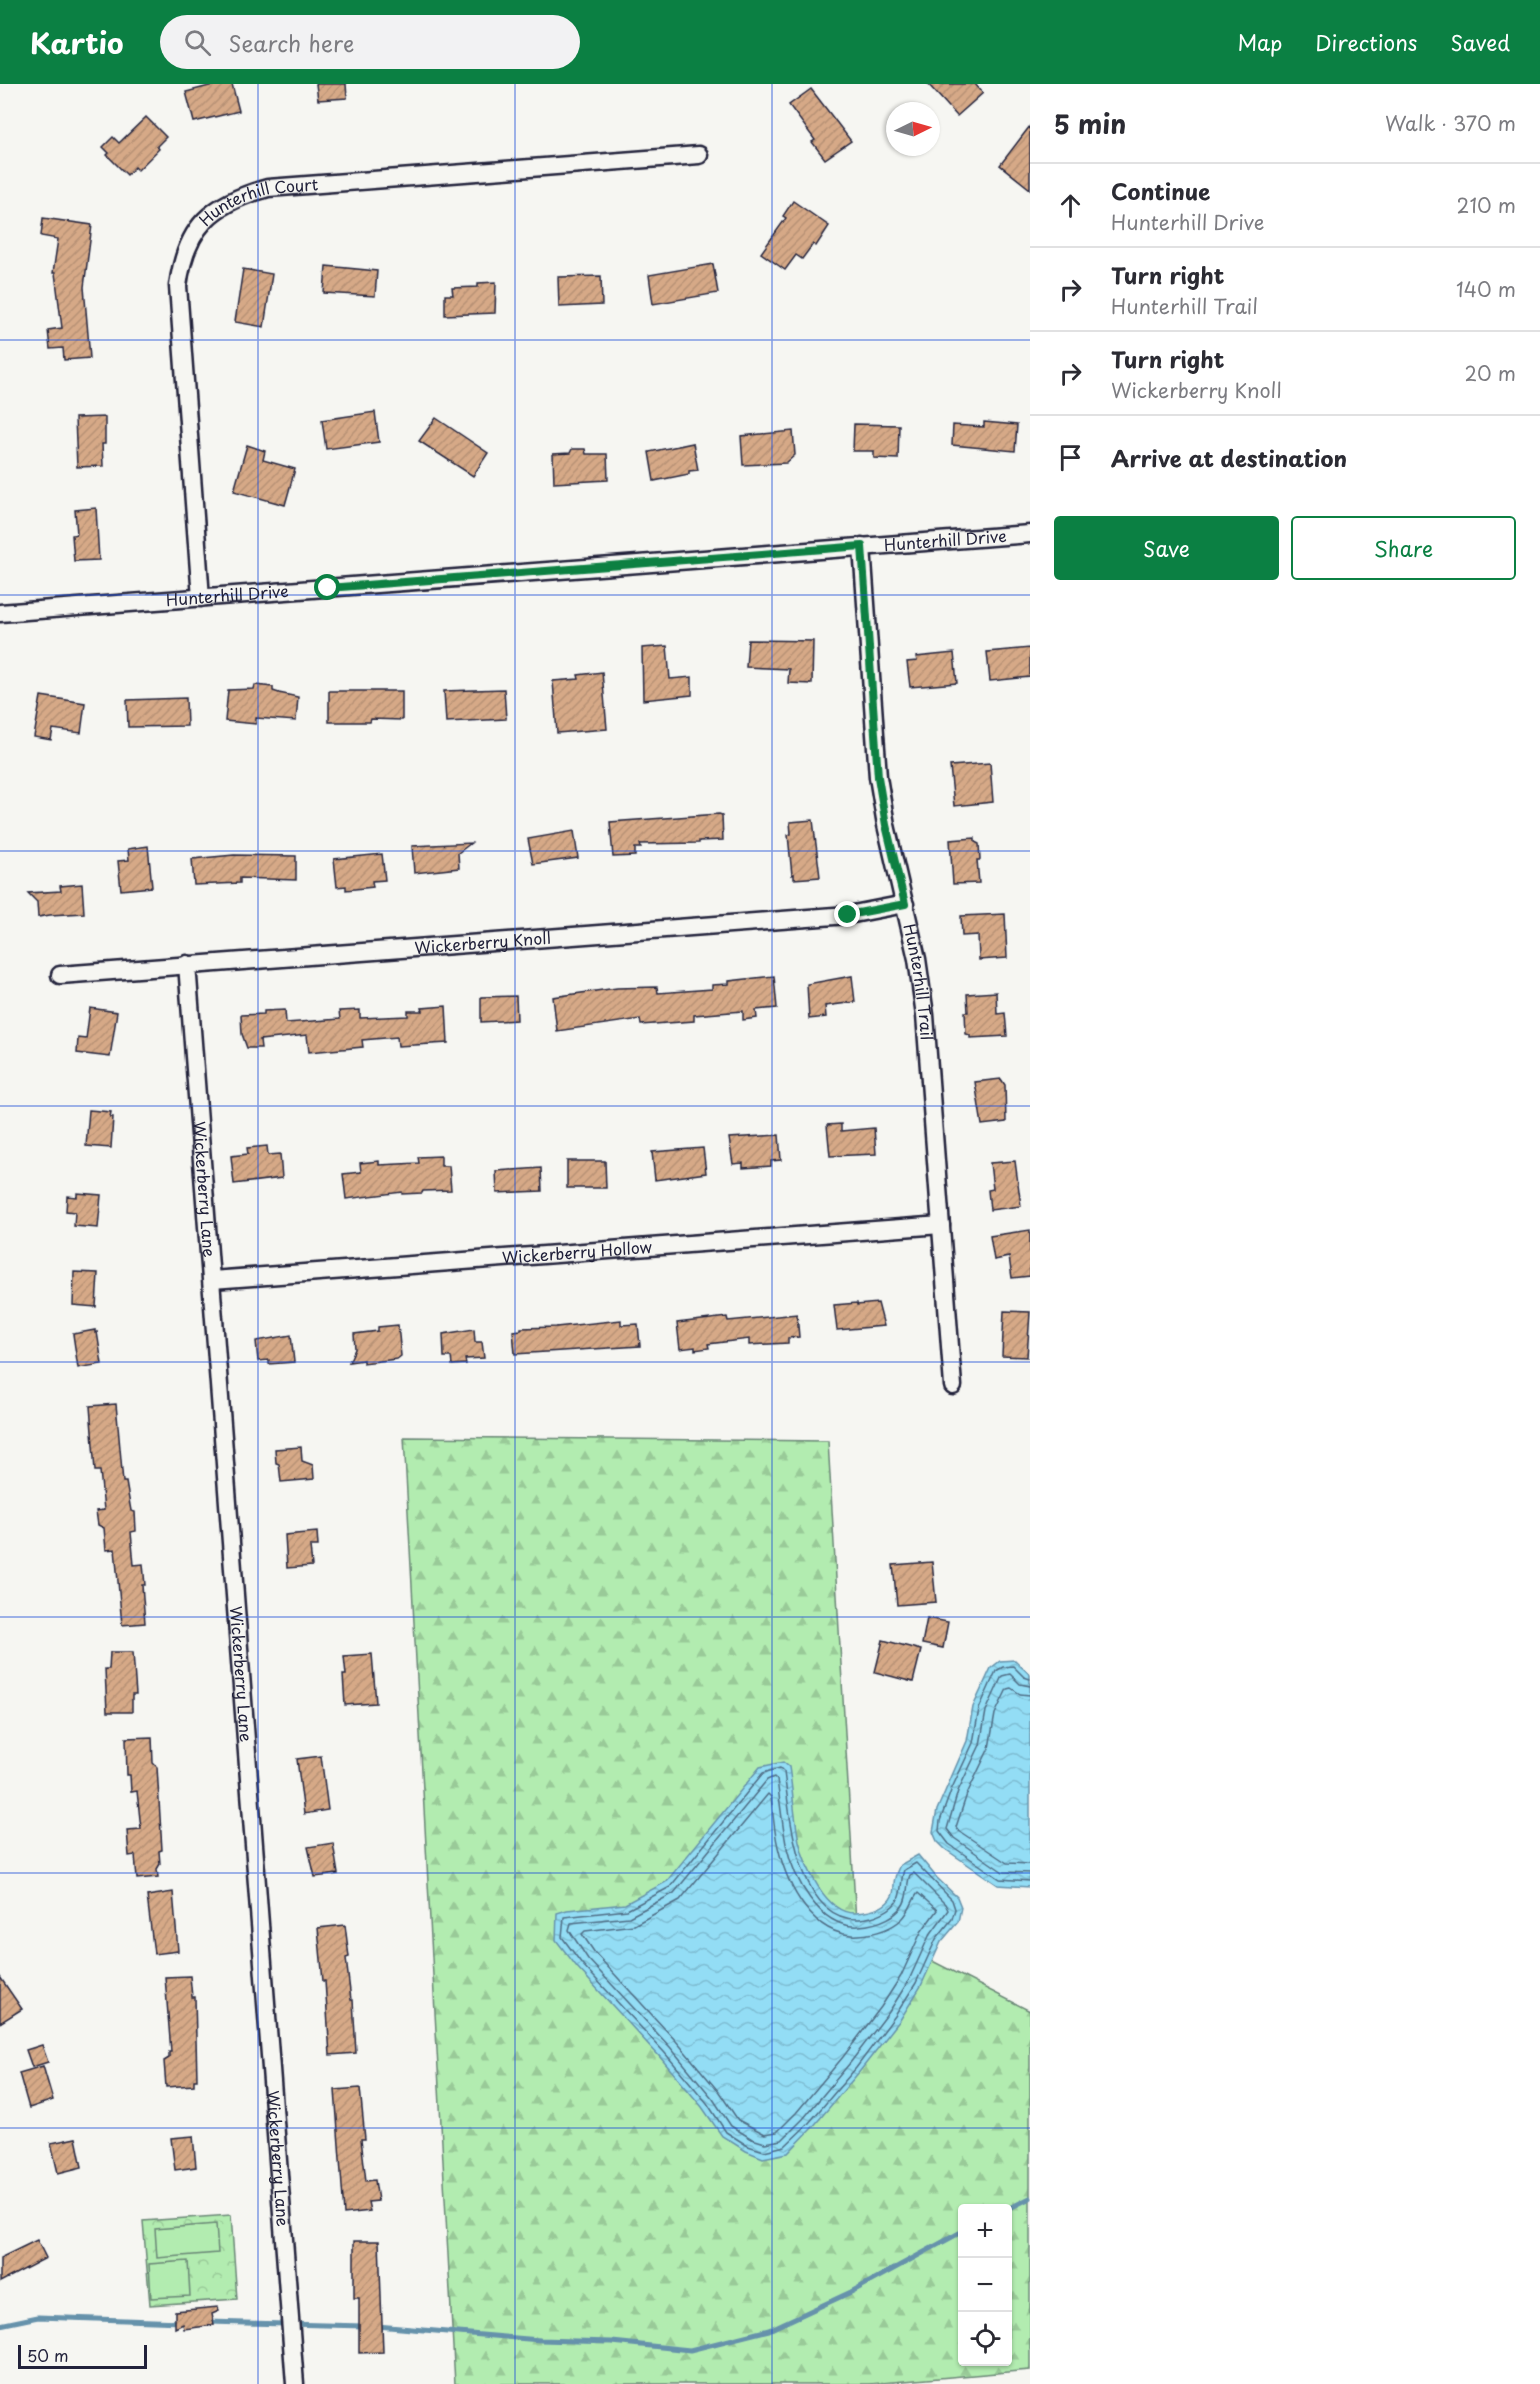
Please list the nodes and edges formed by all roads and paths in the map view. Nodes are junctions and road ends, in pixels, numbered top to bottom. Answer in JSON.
{"nodes":[{"id":1,"x":699,"y":155,"type":"dead end"},
{"id":2,"x":1030,"y":534,"type":"edge"},
{"id":3,"x":862,"y":546,"type":"junction"},
{"id":4,"x":201,"y":597,"type":"junction"},
{"id":5,"x":0,"y":613,"type":"edge"},
{"id":6,"x":905,"y":904,"type":"junction"},
{"id":7,"x":187,"y":964,"type":"junction"},
{"id":8,"x":60,"y":975,"type":"dead end"},
{"id":9,"x":941,"y":1225,"type":"junction"},
{"id":10,"x":212,"y":1280,"type":"junction"},
{"id":11,"x":953,"y":1386,"type":"dead end"},
{"id":12,"x":295,"y":2384,"type":"edge"}],
"edges":[{"from":1,"to":4,"type":"street","name":"Hunterhill Court"},
{"from":2,"to":3,"type":"street","name":"Hunterhill Drive"},
{"from":3,"to":4,"type":"street","name":"Hunterhill Drive"},
{"from":3,"to":6,"type":"street","name":"Hunterhill Trail"},
{"from":4,"to":5,"type":"street","name":"Hunterhill Drive"},
{"from":6,"to":7,"type":"street","name":"Wickerberry Knoll"},
{"from":6,"to":9,"type":"street","name":"Hunterhill Trail"},
{"from":7,"to":8,"type":"street","name":"Wickerberry Knoll"},
{"from":7,"to":10,"type":"street","name":"Wickerberry Lane"},
{"from":9,"to":10,"type":"street","name":"Wickerberry Hollow"},
{"from":9,"to":11,"type":"street","name":"Hunterhill Trail"},
{"from":10,"to":12,"type":"street","name":"Wickerberry Lane"}]}
